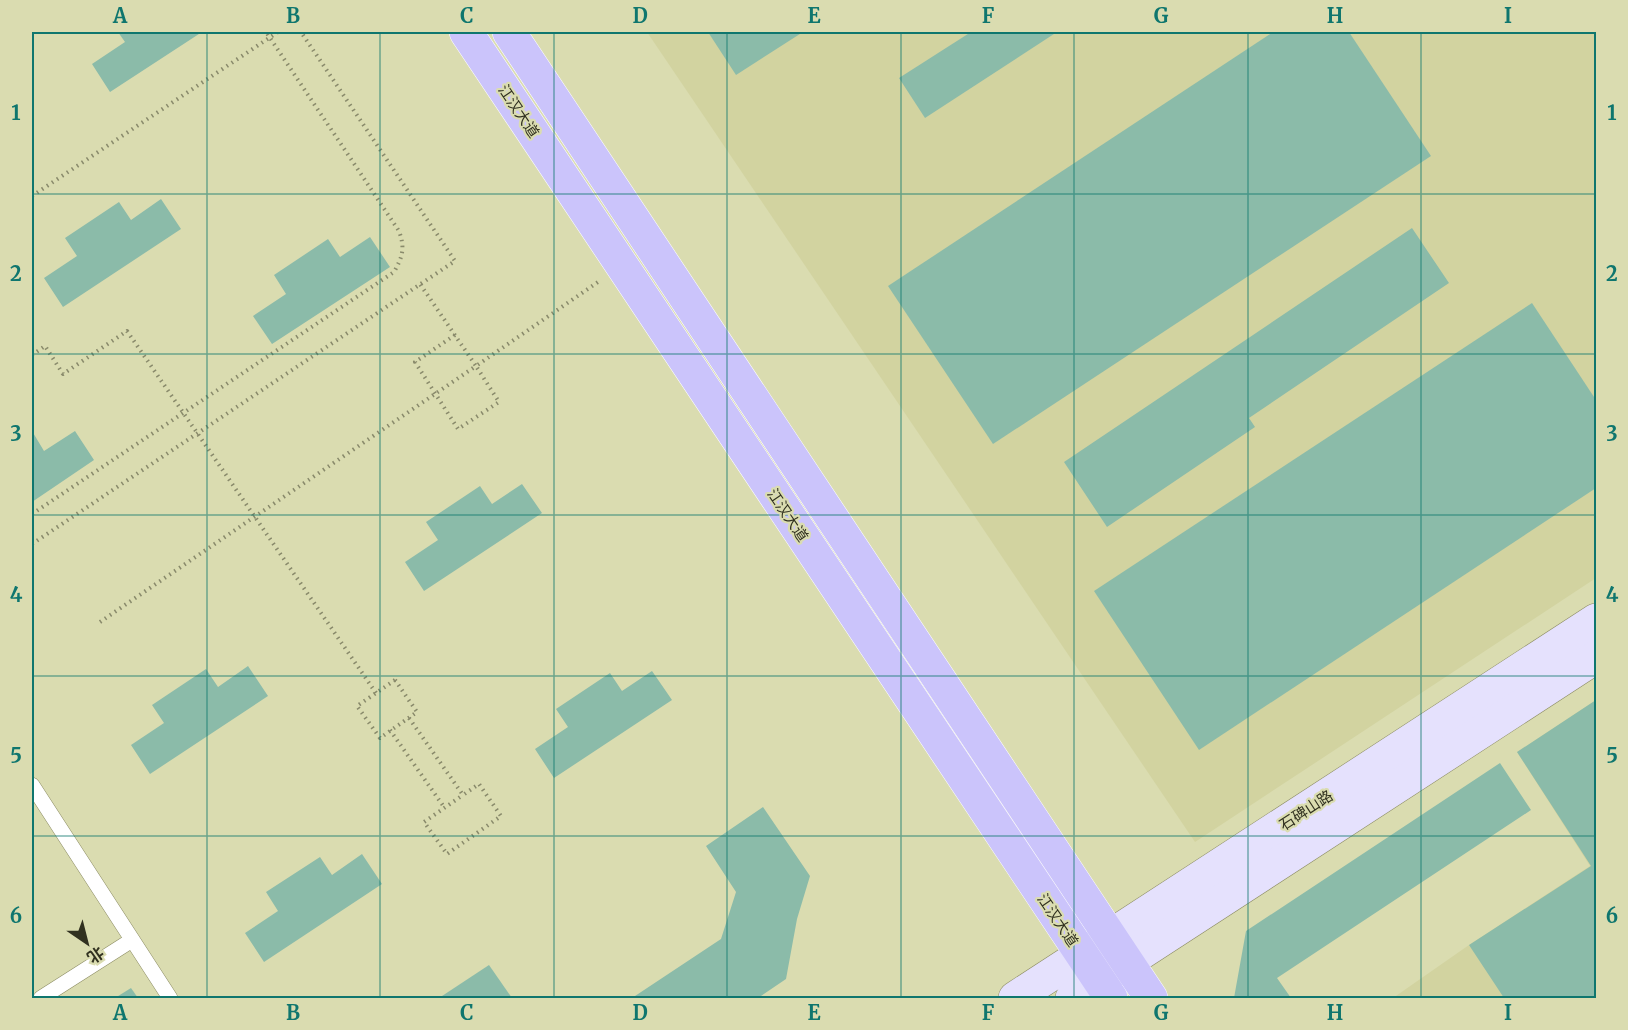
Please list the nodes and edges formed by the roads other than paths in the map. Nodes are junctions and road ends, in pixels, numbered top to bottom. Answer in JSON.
{"nodes":[{"id":1,"x":466,"y":32,"type":"edge"},
{"id":2,"x":509,"y":32,"type":"edge"},
{"id":3,"x":1596,"y":620,"type":"edge"},
{"id":4,"x":1596,"y":657,"type":"edge"},
{"id":5,"x":32,"y":785,"type":"edge"},
{"id":6,"x":132,"y":940,"type":"junction"},
{"id":7,"x":1119,"y":951,"type":"junction"},
{"id":8,"x":1097,"y":978,"type":"edge"},
{"id":9,"x":41,"y":999,"type":"edge"},
{"id":10,"x":170,"y":999,"type":"edge"},
{"id":11,"x":1015,"y":999,"type":"edge"},
{"id":12,"x":1072,"y":999,"type":"edge"},
{"id":13,"x":1151,"y":999,"type":"edge"}],
"edges":[{"from":1,"to":8,"type":"main road","name":"江汉大道"},
{"from":2,"to":7,"type":"main road"},
{"from":3,"to":7,"type":"street","name":"石碑山路"},
{"from":4,"to":7,"type":"street"},
{"from":5,"to":6,"type":"lane"},
{"from":6,"to":9,"type":"lane"},
{"from":6,"to":10,"type":"lane"},
{"from":7,"to":8,"type":"street"},
{"from":7,"to":13,"type":"main road"},
{"from":8,"to":11,"type":"street"},
{"from":8,"to":12,"type":"street"}]}
